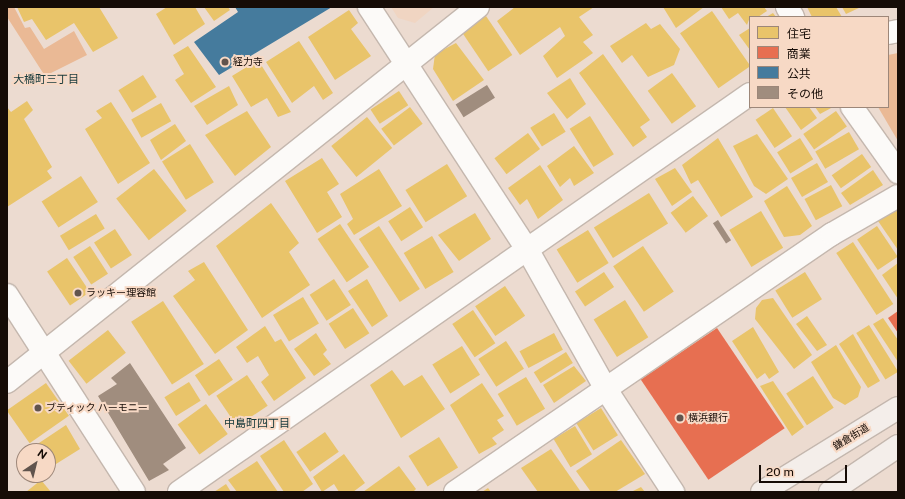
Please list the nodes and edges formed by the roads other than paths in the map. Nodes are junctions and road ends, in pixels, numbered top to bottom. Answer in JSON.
{"nodes":[{"id":1,"x":369,"y":7,"type":"edge"},
{"id":2,"x":478,"y":7,"type":"edge"},
{"id":3,"x":787,"y":7,"type":"edge"},
{"id":4,"x":792,"y":16,"type":"edge"},
{"id":5,"x":406,"y":66,"type":"junction"},
{"id":6,"x":749,"y":95,"type":"edge"},
{"id":7,"x":853,"y":108,"type":"edge"},
{"id":8,"x":898,"y":172,"type":"edge"},
{"id":9,"x":898,"y":196,"type":"edge"},
{"id":10,"x":527,"y":249,"type":"junction"},
{"id":11,"x":7,"y":295,"type":"edge"},
{"id":12,"x":42,"y":352,"type":"junction"},
{"id":13,"x":7,"y":382,"type":"edge"},
{"id":14,"x":607,"y":391,"type":"junction"},
{"id":15,"x":898,"y":408,"type":"edge"},
{"id":16,"x":898,"y":446,"type":"edge"},
{"id":17,"x":134,"y":492,"type":"edge"},
{"id":18,"x":179,"y":492,"type":"edge"},
{"id":19,"x":456,"y":492,"type":"edge"},
{"id":20,"x":673,"y":492,"type":"edge"},
{"id":21,"x":762,"y":492,"type":"edge"},
{"id":22,"x":830,"y":492,"type":"edge"}],
"edges":[{"from":1,"to":5,"type":"street"},
{"from":2,"to":5,"type":"street"},
{"from":3,"to":4,"type":"street"},
{"from":5,"to":10,"type":"street"},
{"from":5,"to":12,"type":"street"},
{"from":6,"to":10,"type":"street"},
{"from":7,"to":8,"type":"street"},
{"from":9,"to":14,"type":"street"},
{"from":10,"to":14,"type":"street"},
{"from":10,"to":18,"type":"street"},
{"from":11,"to":12,"type":"street"},
{"from":12,"to":13,"type":"street"},
{"from":12,"to":17,"type":"street"},
{"from":14,"to":19,"type":"street"},
{"from":14,"to":20,"type":"street"},
{"from":15,"to":21,"type":"main road","name":"鎌倉街道"},
{"from":16,"to":22,"type":"main road"}]}
